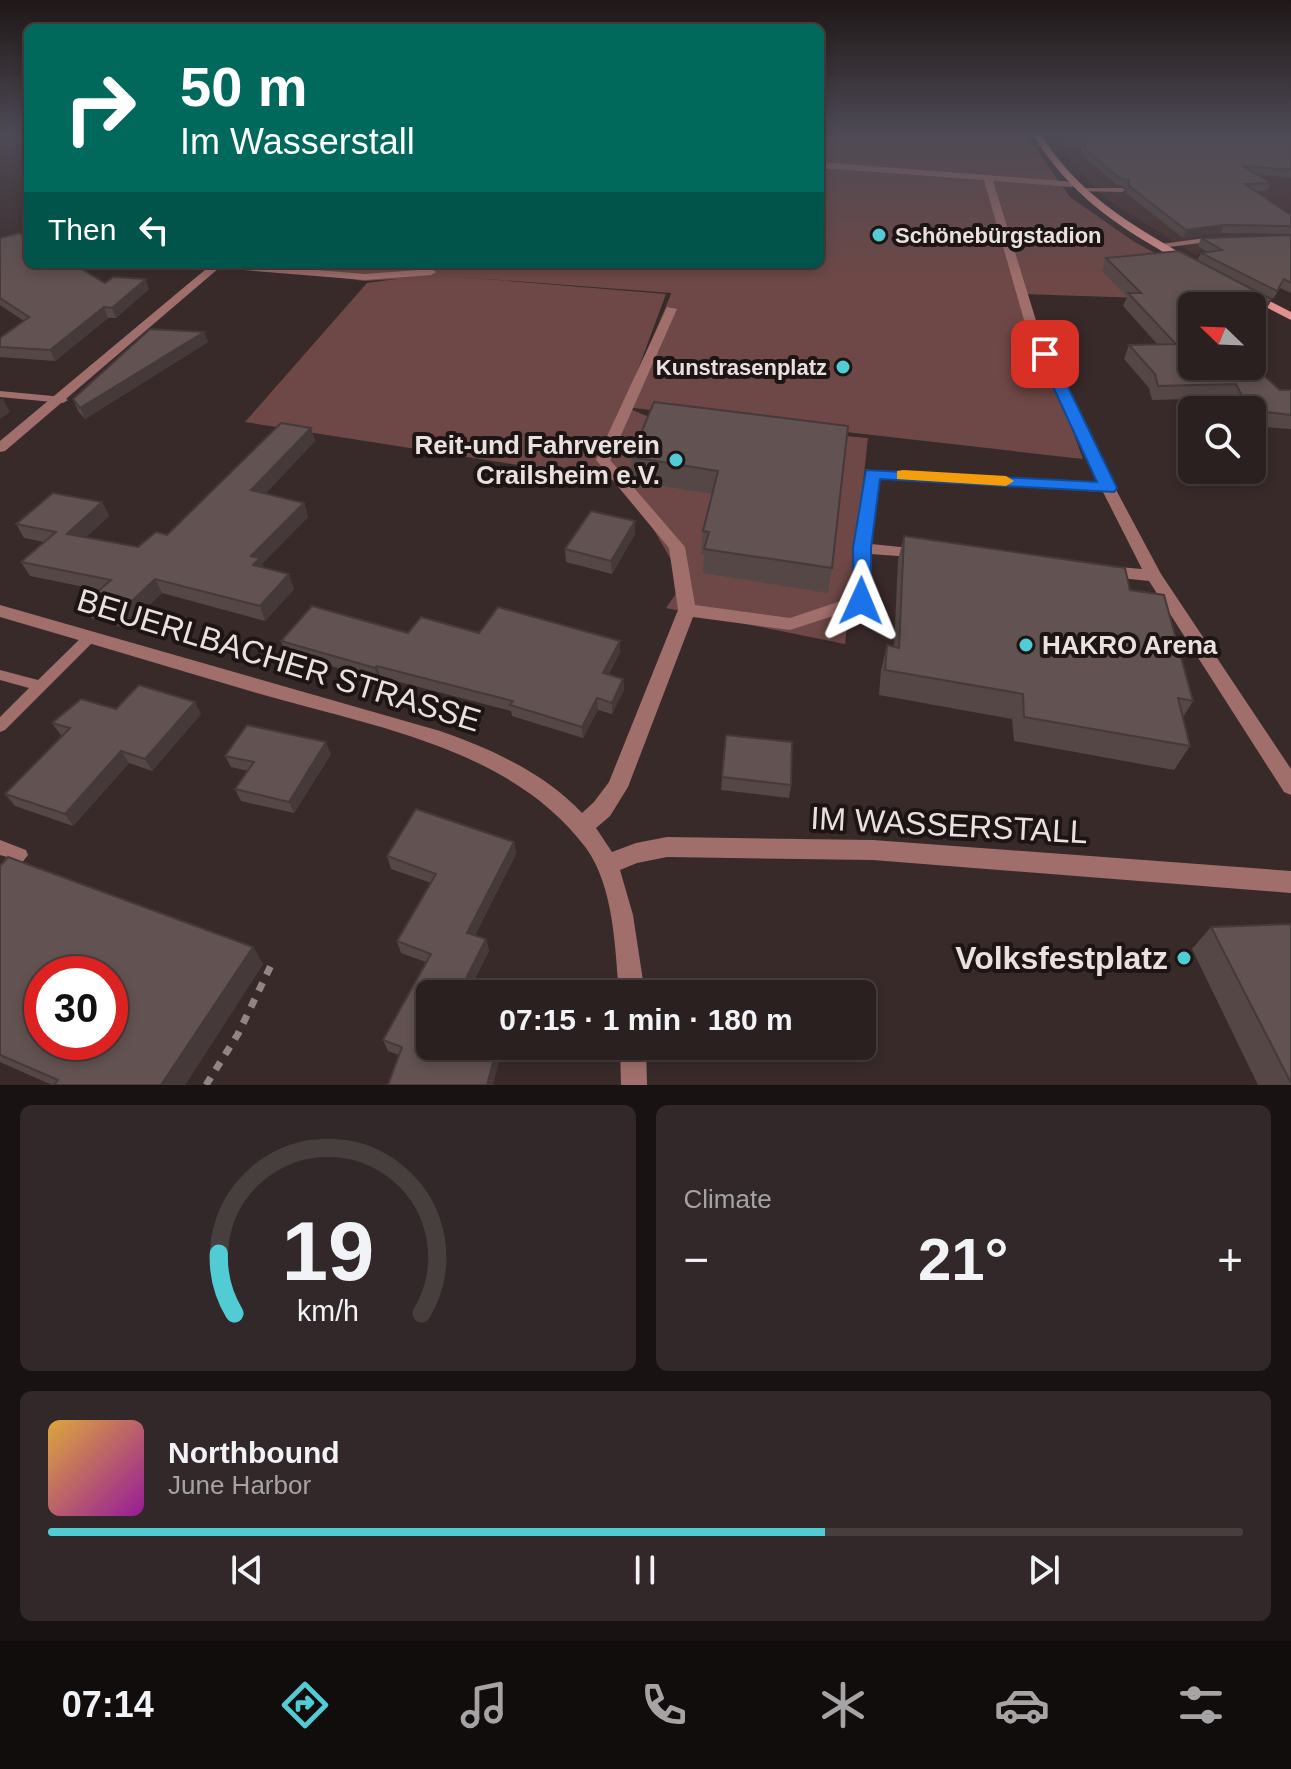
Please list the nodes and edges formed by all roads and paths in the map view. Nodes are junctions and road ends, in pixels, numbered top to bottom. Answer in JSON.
{"nodes":[{"id":1,"x":989,"y":184,"type":"edge"},
{"id":2,"x":1039,"y":184,"type":"edge"},
{"id":3,"x":1074,"y":184,"type":"edge"},
{"id":4,"x":1076,"y":187,"type":"junction"},
{"id":5,"x":1122,"y":190,"type":"edge"},
{"id":6,"x":1221,"y":238,"type":"edge"},
{"id":7,"x":1161,"y":246,"type":"junction"},
{"id":8,"x":1200,"y":267,"type":"edge"},
{"id":9,"x":213,"y":268,"type":"edge"},
{"id":10,"x":254,"y":268,"type":"edge"},
{"id":11,"x":431,"y":272,"type":"dead end"},
{"id":12,"x":1239,"y":288,"type":"edge"},
{"id":13,"x":671,"y":309,"type":"dead end"},
{"id":14,"x":1291,"y":317,"type":"edge"},
{"id":15,"x":0,"y":394,"type":"edge"},
{"id":16,"x":63,"y":400,"type":"junction"},
{"id":17,"x":0,"y":448,"type":"edge"},
{"id":18,"x":1108,"y":488,"type":"junction"},
{"id":19,"x":862,"y":548,"type":"junction"},
{"id":20,"x":939,"y":556,"type":"edge"},
{"id":21,"x":1093,"y":570,"type":"edge"},
{"id":22,"x":1154,"y":576,"type":"junction"},
{"id":23,"x":687,"y":610,"type":"junction"},
{"id":24,"x":0,"y":611,"type":"edge"},
{"id":25,"x":90,"y":637,"type":"junction"},
{"id":26,"x":0,"y":675,"type":"edge"},
{"id":27,"x":40,"y":686,"type":"junction"},
{"id":28,"x":0,"y":726,"type":"edge"},
{"id":29,"x":1291,"y":786,"type":"edge"},
{"id":30,"x":582,"y":827,"type":"junction"},
{"id":31,"x":0,"y":847,"type":"edge"},
{"id":32,"x":605,"y":865,"type":"junction"},
{"id":33,"x":0,"y":877,"type":"edge"},
{"id":34,"x":1291,"y":882,"type":"edge"},
{"id":35,"x":274,"y":959,"type":"dead end"},
{"id":36,"x":630,"y":980,"type":"edge"},
{"id":37,"x":633,"y":1060,"type":"edge"},
{"id":38,"x":206,"y":1085,"type":"edge"},
{"id":39,"x":634,"y":1085,"type":"edge"}],
"edges":[{"from":1,"to":18,"type":"street"},
{"from":2,"to":4,"type":"street"},
{"from":3,"to":4,"type":"main road"},
{"from":4,"to":5,"type":"lane"},
{"from":4,"to":7,"type":"main road"},
{"from":6,"to":7,"type":"lane"},
{"from":7,"to":8,"type":"main road"},
{"from":9,"to":16,"type":"street"},
{"from":10,"to":11,"type":"street"},
{"from":12,"to":14,"type":"main road"},
{"from":13,"to":23,"type":"street"},
{"from":15,"to":16,"type":"lane"},
{"from":16,"to":17,"type":"street"},
{"from":18,"to":19,"type":"street"},
{"from":18,"to":22,"type":"street"},
{"from":19,"to":20,"type":"street"},
{"from":19,"to":23,"type":"street"},
{"from":21,"to":22,"type":"street"},
{"from":22,"to":29,"type":"street"},
{"from":23,"to":30,"type":"street"},
{"from":24,"to":25,"type":"street","name":"BEUERLBACHER STRASSE"},
{"from":25,"to":27,"type":"lane"},
{"from":25,"to":30,"type":"street","name":"BEUERLBACHER STRASSE"},
{"from":26,"to":27,"type":"lane"},
{"from":27,"to":28,"type":"lane"},
{"from":30,"to":32,"type":"street","name":"BEUERLBACHER STRASSE"},
{"from":31,"to":33,"type":"lane"},
{"from":32,"to":34,"type":"street","name":"IM WASSERSTALL"},
{"from":32,"to":36,"type":"street","name":"BEUERLBACHER STRASSE"},
{"from":35,"to":38,"type":"path"},
{"from":37,"to":39,"type":"street"}]}
